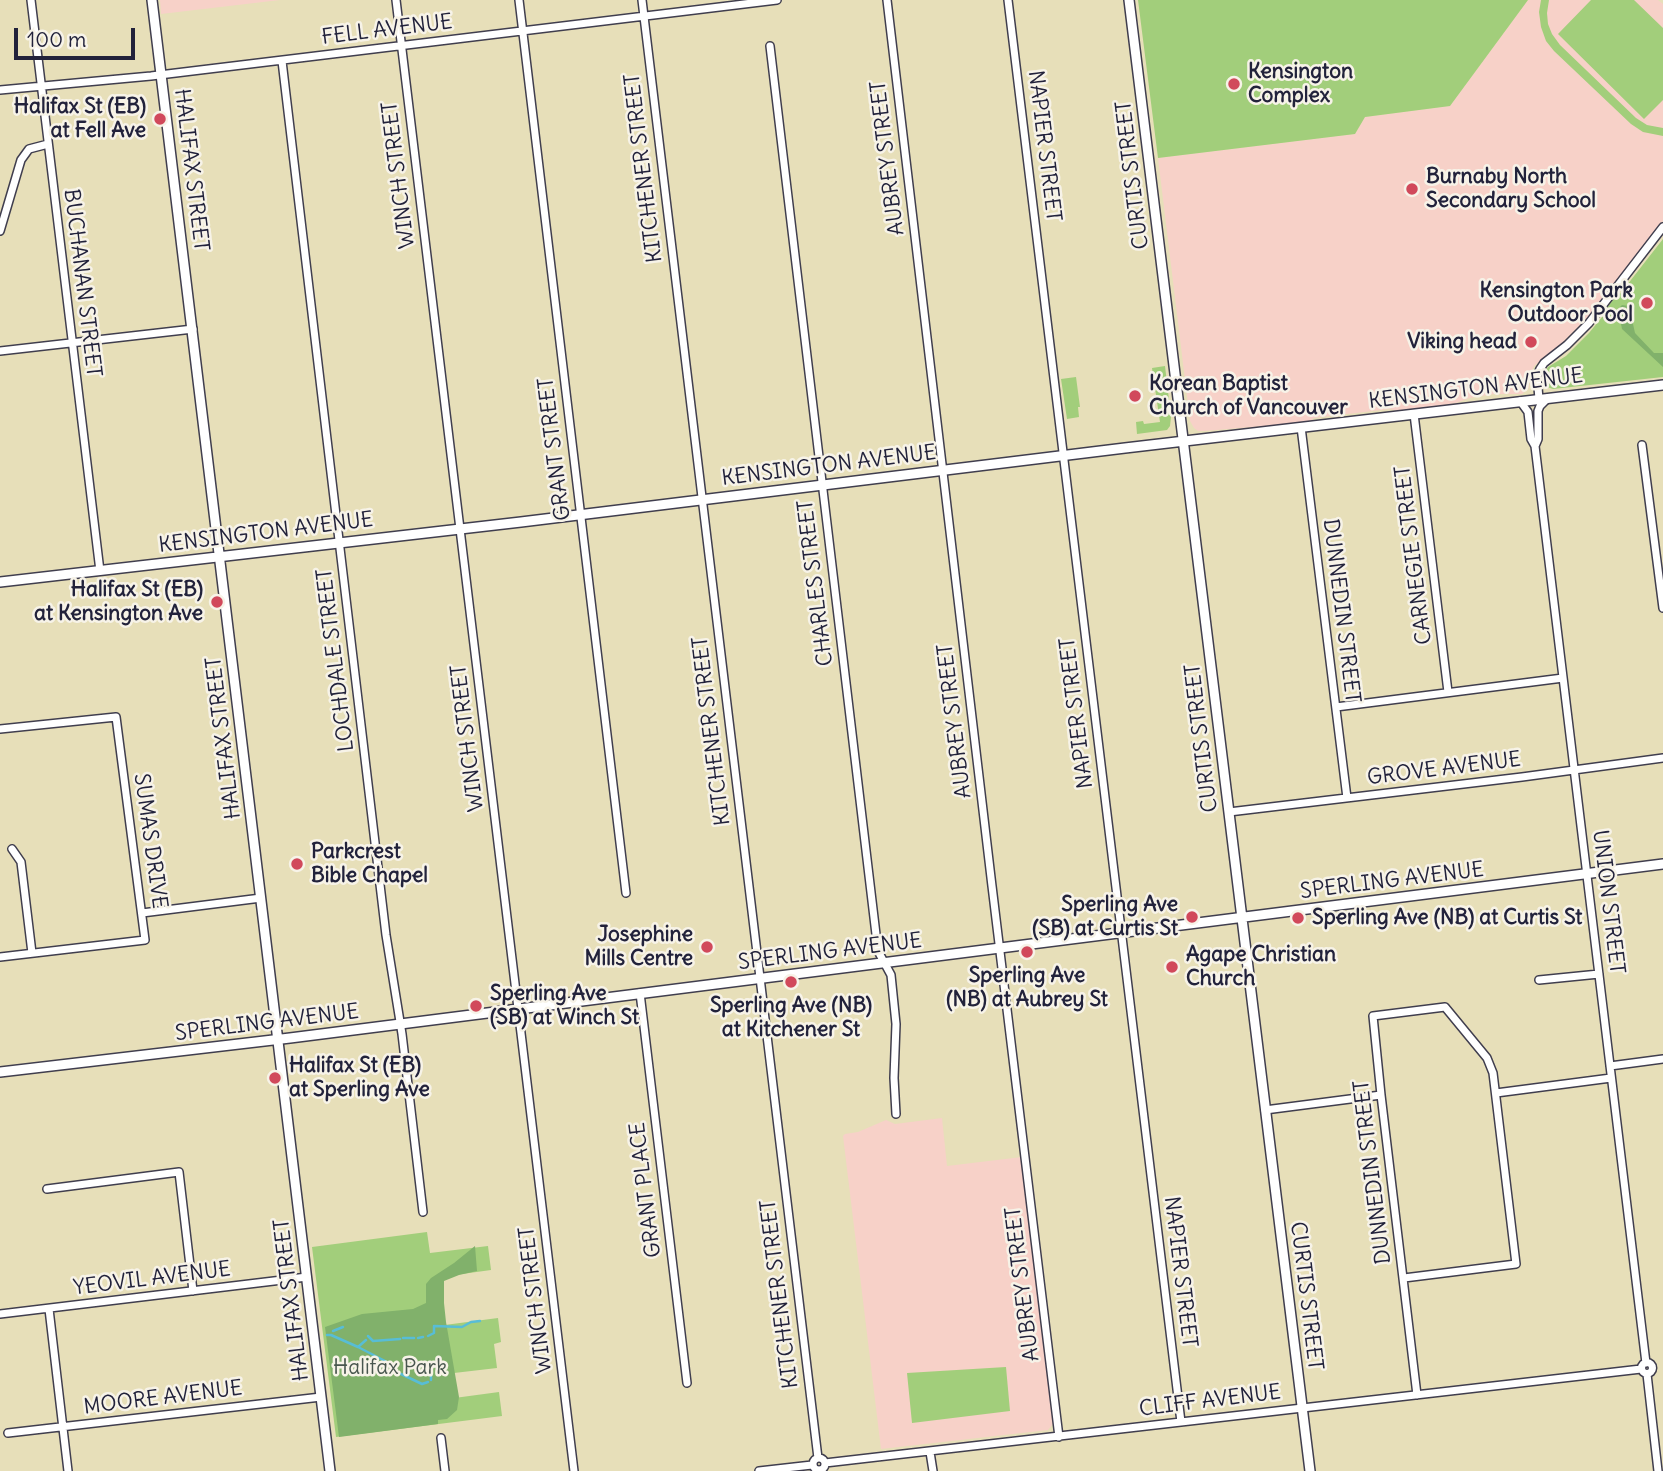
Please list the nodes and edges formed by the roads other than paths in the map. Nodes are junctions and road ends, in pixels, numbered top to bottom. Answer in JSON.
{"nodes":[{"id":1,"x":31,"y":0,"type":"edge"},
{"id":2,"x":152,"y":0,"type":"edge"},
{"id":3,"x":396,"y":0,"type":"edge"},
{"id":4,"x":519,"y":0,"type":"edge"},
{"id":5,"x":642,"y":0,"type":"edge"},
{"id":6,"x":777,"y":0,"type":"edge"},
{"id":7,"x":887,"y":0,"type":"edge"},
{"id":8,"x":1008,"y":0,"type":"edge"},
{"id":9,"x":1129,"y":0,"type":"edge"},
{"id":10,"x":764,"y":1,"type":"edge"},
{"id":11,"x":643,"y":16,"type":"junction"},
{"id":12,"x":523,"y":31,"type":"junction"},
{"id":13,"x":402,"y":45,"type":"junction"},
{"id":14,"x":769,"y":46,"type":"dead end"},
{"id":15,"x":282,"y":61,"type":"junction"},
{"id":16,"x":162,"y":75,"type":"junction"},
{"id":17,"x":41,"y":87,"type":"junction"},
{"id":18,"x":0,"y":90,"type":"edge"},
{"id":19,"x":48,"y":144,"type":"junction"},
{"id":20,"x":1663,"y":227,"type":"edge"},
{"id":21,"x":0,"y":231,"type":"edge"},
{"id":22,"x":193,"y":329,"type":"junction"},
{"id":23,"x":72,"y":343,"type":"junction"},
{"id":24,"x":0,"y":351,"type":"edge"},
{"id":25,"x":1663,"y":385,"type":"edge"},
{"id":26,"x":1544,"y":399,"type":"junction"},
{"id":27,"x":1520,"y":401,"type":"junction"},
{"id":28,"x":1414,"y":414,"type":"junction"},
{"id":29,"x":1301,"y":427,"type":"junction"},
{"id":30,"x":1183,"y":441,"type":"junction"},
{"id":31,"x":1643,"y":445,"type":"dead end"},
{"id":32,"x":1535,"y":446,"type":"junction"},
{"id":33,"x":1064,"y":455,"type":"junction"},
{"id":34,"x":943,"y":470,"type":"junction"},
{"id":35,"x":821,"y":484,"type":"junction"},
{"id":36,"x":701,"y":499,"type":"junction"},
{"id":37,"x":581,"y":514,"type":"junction"},
{"id":38,"x":460,"y":529,"type":"junction"},
{"id":39,"x":340,"y":542,"type":"junction"},
{"id":40,"x":220,"y":557,"type":"junction"},
{"id":41,"x":100,"y":571,"type":"junction"},
{"id":42,"x":0,"y":582,"type":"edge"},
{"id":43,"x":1663,"y":608,"type":"edge"},
{"id":44,"x":1563,"y":678,"type":"junction"},
{"id":45,"x":1448,"y":692,"type":"junction"},
{"id":46,"x":1336,"y":707,"type":"junction"},
{"id":47,"x":0,"y":729,"type":"edge"},
{"id":48,"x":1663,"y":758,"type":"edge"},
{"id":49,"x":1574,"y":769,"type":"junction"},
{"id":50,"x":1347,"y":798,"type":"junction"},
{"id":51,"x":1229,"y":812,"type":"junction"},
{"id":52,"x":12,"y":849,"type":"dead end"},
{"id":53,"x":1663,"y":864,"type":"edge"},
{"id":54,"x":1587,"y":873,"type":"junction"},
{"id":55,"x":626,"y":893,"type":"dead end"},
{"id":56,"x":261,"y":898,"type":"junction"},
{"id":57,"x":142,"y":913,"type":"junction"},
{"id":58,"x":1242,"y":918,"type":"junction"},
{"id":59,"x":1121,"y":933,"type":"junction"},
{"id":60,"x":1000,"y":949,"type":"junction"},
{"id":61,"x":32,"y":953,"type":"junction"},
{"id":62,"x":0,"y":957,"type":"edge"},
{"id":63,"x":884,"y":962,"type":"junction"},
{"id":64,"x":1599,"y":974,"type":"junction"},
{"id":65,"x":760,"y":978,"type":"junction"},
{"id":66,"x":1539,"y":980,"type":"dead end"},
{"id":67,"x":640,"y":993,"type":"junction"},
{"id":68,"x":518,"y":1009,"type":"junction"},
{"id":69,"x":400,"y":1024,"type":"junction"},
{"id":70,"x":278,"y":1040,"type":"junction"},
{"id":71,"x":1663,"y":1059,"type":"edge"},
{"id":72,"x":1610,"y":1066,"type":"junction"},
{"id":73,"x":0,"y":1072,"type":"edge"},
{"id":74,"x":1611,"y":1077,"type":"junction"},
{"id":75,"x":1496,"y":1093,"type":"junction"},
{"id":76,"x":1381,"y":1095,"type":"junction"},
{"id":77,"x":1265,"y":1110,"type":"junction"},
{"id":78,"x":896,"y":1114,"type":"dead end"},
{"id":79,"x":47,"y":1189,"type":"dead end"},
{"id":80,"x":423,"y":1212,"type":"dead end"},
{"id":81,"x":307,"y":1277,"type":"junction"},
{"id":82,"x":1404,"y":1278,"type":"junction"},
{"id":83,"x":192,"y":1291,"type":"junction"},
{"id":84,"x":49,"y":1309,"type":"junction"},
{"id":85,"x":0,"y":1314,"type":"edge"},
{"id":86,"x":1663,"y":1367,"type":"edge"},
{"id":87,"x":1647,"y":1368,"type":"junction"},
{"id":88,"x":687,"y":1383,"type":"dead end"},
{"id":89,"x":1417,"y":1395,"type":"junction"},
{"id":90,"x":321,"y":1397,"type":"junction"},
{"id":91,"x":1302,"y":1408,"type":"junction"},
{"id":92,"x":1181,"y":1422,"type":"junction"},
{"id":93,"x":63,"y":1428,"type":"junction"},
{"id":94,"x":8,"y":1433,"type":"dead end"},
{"id":95,"x":1059,"y":1437,"type":"junction"},
{"id":96,"x":441,"y":1438,"type":"dead end"},
{"id":97,"x":930,"y":1452,"type":"junction"},
{"id":98,"x":815,"y":1461,"type":"junction"},
{"id":99,"x":825,"y":1463,"type":"junction"},
{"id":100,"x":68,"y":1471,"type":"edge"},
{"id":101,"x":330,"y":1471,"type":"edge"},
{"id":102,"x":445,"y":1471,"type":"edge"},
{"id":103,"x":574,"y":1471,"type":"edge"},
{"id":104,"x":759,"y":1471,"type":"edge"},
{"id":105,"x":819,"y":1471,"type":"edge"},
{"id":106,"x":933,"y":1471,"type":"edge"},
{"id":107,"x":1310,"y":1471,"type":"edge"},
{"id":108,"x":1658,"y":1471,"type":"edge"}],
"edges":[{"from":1,"to":17,"type":"street","name":"BUCHANAN STREET"},
{"from":2,"to":16,"type":"street","name":"HALIFAX STREET"},
{"from":3,"to":13,"type":"street","name":"WINCH STREET"},
{"from":4,"to":12,"type":"street","name":"GRANT STREET"},
{"from":5,"to":11,"type":"street","name":"KITCHENER STREET"},
{"from":6,"to":10,"type":"street","name":"FELL AVENUE"},
{"from":7,"to":34,"type":"street","name":"AUBREY STREET"},
{"from":8,"to":33,"type":"street","name":"NAPIER STREET"},
{"from":9,"to":30,"type":"street","name":"CURTIS STREET"},
{"from":10,"to":11,"type":"street","name":"FELL AVENUE"},
{"from":11,"to":12,"type":"street","name":"FELL AVENUE"},
{"from":11,"to":36,"type":"street","name":"KITCHENER STREET"},
{"from":12,"to":13,"type":"street","name":"FELL AVENUE"},
{"from":12,"to":37,"type":"street","name":"GRANT STREET"},
{"from":13,"to":15,"type":"street","name":"FELL AVENUE"},
{"from":13,"to":38,"type":"street","name":"WINCH STREET"},
{"from":14,"to":35,"type":"street","name":"CHARLES STREET"},
{"from":15,"to":16,"type":"street","name":"FELL AVENUE"},
{"from":15,"to":39,"type":"street","name":"LOCHDALE STREET"},
{"from":16,"to":17,"type":"street","name":"FELL AVENUE"},
{"from":16,"to":22,"type":"street","name":"HALIFAX STREET"},
{"from":17,"to":18,"type":"street","name":"FELL AVENUE"},
{"from":17,"to":19,"type":"street","name":"BUCHANAN STREET"},
{"from":19,"to":21,"type":"street"},
{"from":19,"to":23,"type":"street","name":"BUCHANAN STREET"},
{"from":20,"to":26,"type":"street","name":"UNION STREET"},
{"from":22,"to":23,"type":"street"},
{"from":22,"to":40,"type":"street","name":"HALIFAX STREET"},
{"from":23,"to":24,"type":"street"},
{"from":23,"to":41,"type":"street","name":"BUCHANAN STREET"},
{"from":25,"to":26,"type":"street","name":"KENSINGTON AVENUE"},
{"from":26,"to":27,"type":"street","name":"KENSINGTON AVENUE"},
{"from":26,"to":32,"type":"street","name":"UNION STREET"},
{"from":27,"to":28,"type":"street","name":"KENSINGTON AVENUE"},
{"from":27,"to":32,"type":"street","name":"UNION STREET"},
{"from":28,"to":29,"type":"street","name":"KENSINGTON AVENUE"},
{"from":28,"to":45,"type":"street","name":"CARNEGIE STREET"},
{"from":29,"to":30,"type":"street","name":"KENSINGTON AVENUE"},
{"from":29,"to":46,"type":"street","name":"DUNNEDIN STREET"},
{"from":30,"to":33,"type":"street","name":"KENSINGTON AVENUE"},
{"from":30,"to":51,"type":"street","name":"CURTIS STREET"},
{"from":31,"to":43,"type":"street"},
{"from":32,"to":44,"type":"street","name":"UNION STREET"},
{"from":33,"to":34,"type":"street","name":"KENSINGTON AVENUE"},
{"from":33,"to":59,"type":"street","name":"NAPIER STREET"},
{"from":34,"to":35,"type":"street","name":"KENSINGTON AVENUE"},
{"from":34,"to":60,"type":"street","name":"AUBREY STREET"},
{"from":35,"to":36,"type":"street","name":"KENSINGTON AVENUE"},
{"from":35,"to":63,"type":"street","name":"CHARLES STREET"},
{"from":36,"to":37,"type":"street","name":"KENSINGTON AVENUE"},
{"from":36,"to":65,"type":"street","name":"KITCHENER STREET"},
{"from":37,"to":38,"type":"street","name":"KENSINGTON AVENUE"},
{"from":37,"to":55,"type":"street","name":"GRANT STREET"},
{"from":38,"to":39,"type":"street","name":"KENSINGTON AVENUE"},
{"from":38,"to":68,"type":"street","name":"WINCH STREET"},
{"from":39,"to":40,"type":"street","name":"KENSINGTON AVENUE"},
{"from":39,"to":69,"type":"street","name":"LOCHDALE STREET"},
{"from":40,"to":41,"type":"street","name":"KENSINGTON AVENUE"},
{"from":40,"to":56,"type":"street","name":"HALIFAX STREET"},
{"from":41,"to":42,"type":"street","name":"KENSINGTON AVENUE"},
{"from":44,"to":45,"type":"street"},
{"from":44,"to":49,"type":"street","name":"UNION STREET"},
{"from":45,"to":46,"type":"street"},
{"from":46,"to":50,"type":"street","name":"DUNNEDIN STREET"},
{"from":47,"to":57,"type":"street","name":"SUMAS DRIVE"},
{"from":48,"to":49,"type":"street","name":"GROVE AVENUE"},
{"from":49,"to":50,"type":"street","name":"GROVE AVENUE"},
{"from":49,"to":54,"type":"street","name":"UNION STREET"},
{"from":50,"to":51,"type":"street","name":"GROVE AVENUE"},
{"from":51,"to":58,"type":"street","name":"CURTIS STREET"},
{"from":52,"to":61,"type":"street"},
{"from":53,"to":54,"type":"street","name":"SPERLING AVENUE"},
{"from":54,"to":58,"type":"street","name":"SPERLING AVENUE"},
{"from":54,"to":64,"type":"street","name":"UNION STREET"},
{"from":56,"to":57,"type":"street"},
{"from":56,"to":70,"type":"street","name":"HALIFAX STREET"},
{"from":57,"to":61,"type":"street","name":"SUMAS DRIVE"},
{"from":58,"to":59,"type":"street","name":"SPERLING AVENUE"},
{"from":58,"to":77,"type":"street","name":"CURTIS STREET"},
{"from":59,"to":60,"type":"street","name":"SPERLING AVENUE"},
{"from":59,"to":92,"type":"street","name":"NAPIER STREET"},
{"from":60,"to":63,"type":"street","name":"SPERLING AVENUE"},
{"from":60,"to":95,"type":"street","name":"AUBREY STREET"},
{"from":61,"to":62,"type":"street","name":"SUMAS DRIVE"},
{"from":63,"to":65,"type":"street","name":"SPERLING AVENUE"},
{"from":63,"to":78,"type":"street","name":"CHARLES STREET"},
{"from":64,"to":66,"type":"street"},
{"from":64,"to":72,"type":"street","name":"UNION STREET"},
{"from":65,"to":67,"type":"street","name":"SPERLING AVENUE"},
{"from":65,"to":98,"type":"street","name":"KITCHENER STREET"},
{"from":67,"to":68,"type":"street","name":"SPERLING AVENUE"},
{"from":67,"to":88,"type":"street","name":"GRANT PLACE"},
{"from":68,"to":69,"type":"street","name":"SPERLING AVENUE"},
{"from":68,"to":103,"type":"street","name":"WINCH STREET"},
{"from":69,"to":70,"type":"street","name":"SPERLING AVENUE"},
{"from":69,"to":80,"type":"street","name":"LOCHDALE STREET"},
{"from":70,"to":73,"type":"street","name":"SPERLING AVENUE"},
{"from":70,"to":81,"type":"street","name":"HALIFAX STREET"},
{"from":71,"to":72,"type":"street"},
{"from":72,"to":74,"type":"street","name":"UNION STREET"},
{"from":74,"to":75,"type":"street"},
{"from":74,"to":87,"type":"street","name":"UNION STREET"},
{"from":75,"to":76,"type":"street","name":"DUNNEDIN STREET"},
{"from":75,"to":82,"type":"street"},
{"from":76,"to":77,"type":"street"},
{"from":76,"to":82,"type":"street","name":"DUNNEDIN STREET"},
{"from":77,"to":91,"type":"street","name":"CURTIS STREET"},
{"from":79,"to":83,"type":"street"},
{"from":81,"to":83,"type":"street","name":"YEOVIL AVENUE"},
{"from":81,"to":90,"type":"street","name":"HALIFAX STREET"},
{"from":82,"to":89,"type":"street","name":"DUNNEDIN STREET"},
{"from":83,"to":84,"type":"street","name":"YEOVIL AVENUE"},
{"from":84,"to":85,"type":"street","name":"YEOVIL AVENUE"},
{"from":84,"to":93,"type":"street"},
{"from":86,"to":87,"type":"street","name":"CLIFF AVENUE"},
{"from":87,"to":89,"type":"street","name":"CLIFF AVENUE"},
{"from":87,"to":108,"type":"street","name":"UNION STREET"},
{"from":89,"to":91,"type":"street","name":"CLIFF AVENUE"},
{"from":90,"to":93,"type":"street","name":"MOORE AVENUE"},
{"from":90,"to":101,"type":"street","name":"HALIFAX STREET"},
{"from":91,"to":92,"type":"street","name":"CLIFF AVENUE"},
{"from":91,"to":107,"type":"street","name":"CURTIS STREET"},
{"from":92,"to":95,"type":"street","name":"CLIFF AVENUE"},
{"from":93,"to":94,"type":"street","name":"MOORE AVENUE"},
{"from":93,"to":100,"type":"street"},
{"from":95,"to":97,"type":"street","name":"CLIFF AVENUE"},
{"from":96,"to":102,"type":"street"},
{"from":97,"to":99,"type":"street","name":"CLIFF AVENUE"},
{"from":97,"to":106,"type":"street"},
{"from":98,"to":99,"type":"street"},
{"from":98,"to":104,"type":"street"},
{"from":98,"to":105,"type":"street"},
{"from":99,"to":105,"type":"street"}]}
